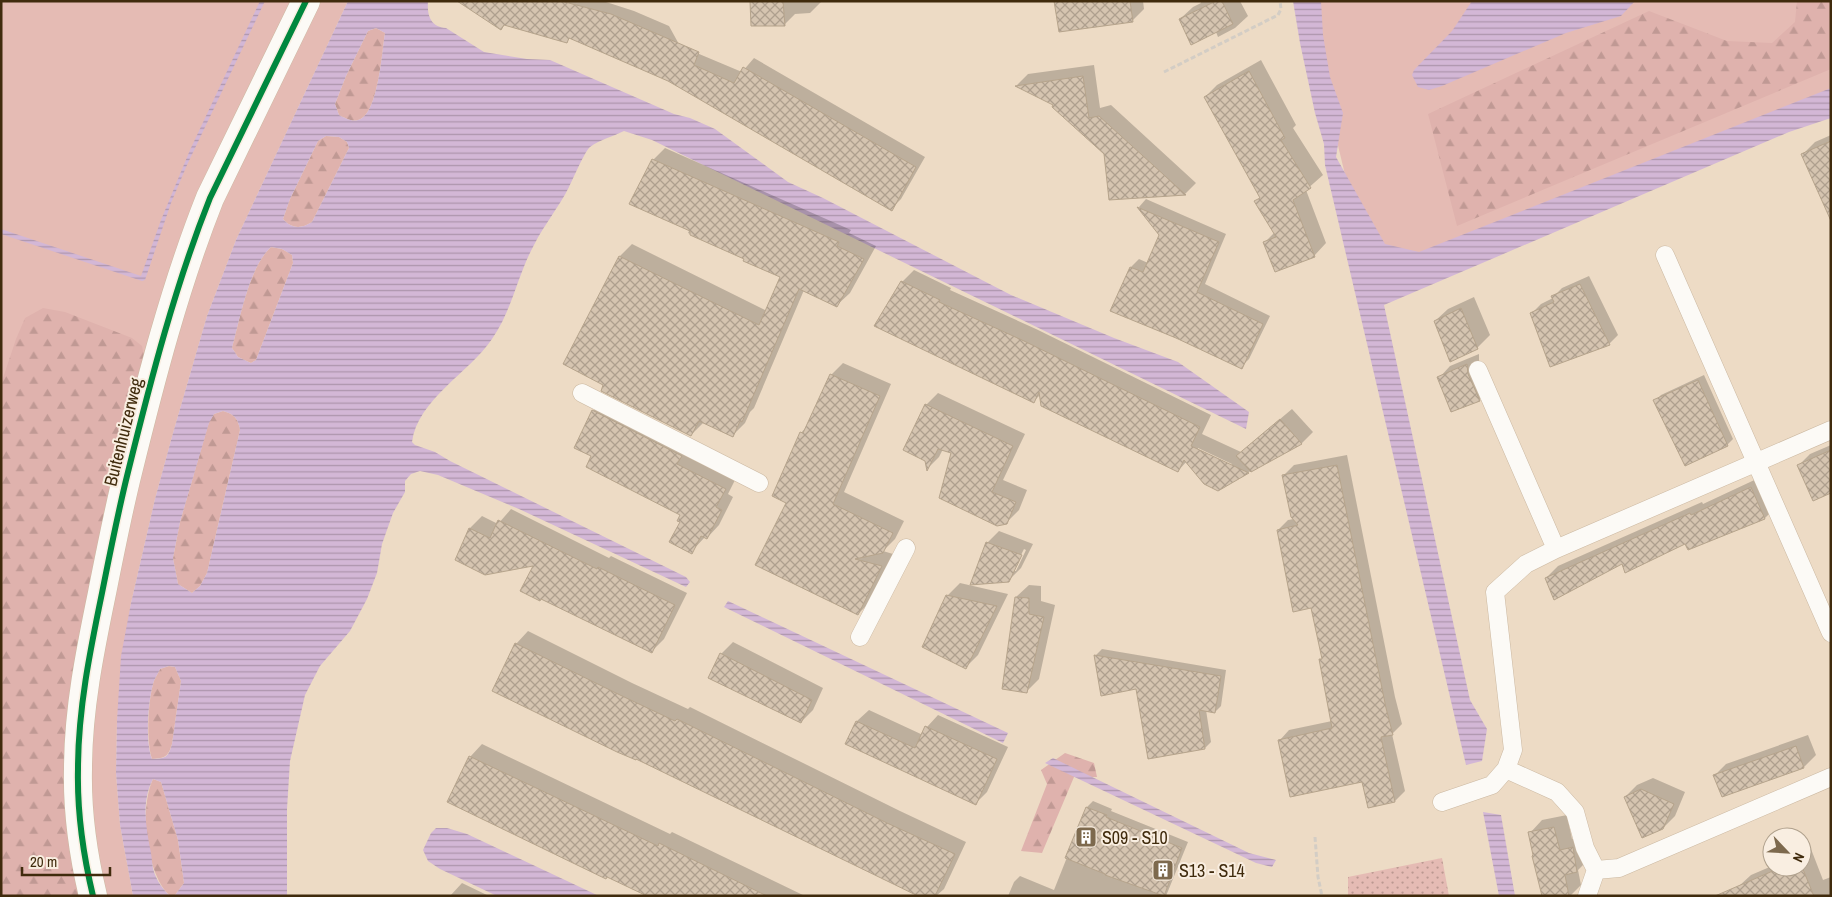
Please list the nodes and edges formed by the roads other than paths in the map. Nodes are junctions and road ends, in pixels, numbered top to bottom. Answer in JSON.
{"nodes":[{"id":1,"x":306,"y":1,"type":"edge"},
{"id":2,"x":1665,"y":255,"type":"dead end"},
{"id":3,"x":1478,"y":370,"type":"dead end"},
{"id":4,"x":582,"y":393,"type":"dead end"},
{"id":5,"x":1831,"y":430,"type":"edge"},
{"id":6,"x":1755,"y":462,"type":"junction"},
{"id":7,"x":759,"y":483,"type":"dead end"},
{"id":8,"x":906,"y":548,"type":"dead end"},
{"id":9,"x":1556,"y":549,"type":"junction"},
{"id":10,"x":1831,"y":633,"type":"edge"},
{"id":11,"x":860,"y":636,"type":"dead end"},
{"id":12,"x":1506,"y":769,"type":"junction"},
{"id":13,"x":1831,"y":777,"type":"edge"},
{"id":14,"x":1442,"y":802,"type":"dead end"},
{"id":15,"x":1596,"y":870,"type":"junction"},
{"id":16,"x":93,"y":896,"type":"edge"},
{"id":17,"x":1587,"y":896,"type":"edge"}],
"edges":[{"from":1,"to":16,"type":"street","name":"Buitenhuizerweg"},
{"from":2,"to":6,"type":"lane"},
{"from":3,"to":9,"type":"lane"},
{"from":4,"to":7,"type":"lane"},
{"from":5,"to":6,"type":"lane"},
{"from":6,"to":9,"type":"lane"},
{"from":6,"to":10,"type":"lane"},
{"from":8,"to":11,"type":"lane"},
{"from":9,"to":12,"type":"lane"},
{"from":12,"to":14,"type":"lane"},
{"from":12,"to":15,"type":"lane"},
{"from":13,"to":15,"type":"lane"},
{"from":15,"to":17,"type":"lane"}]}
